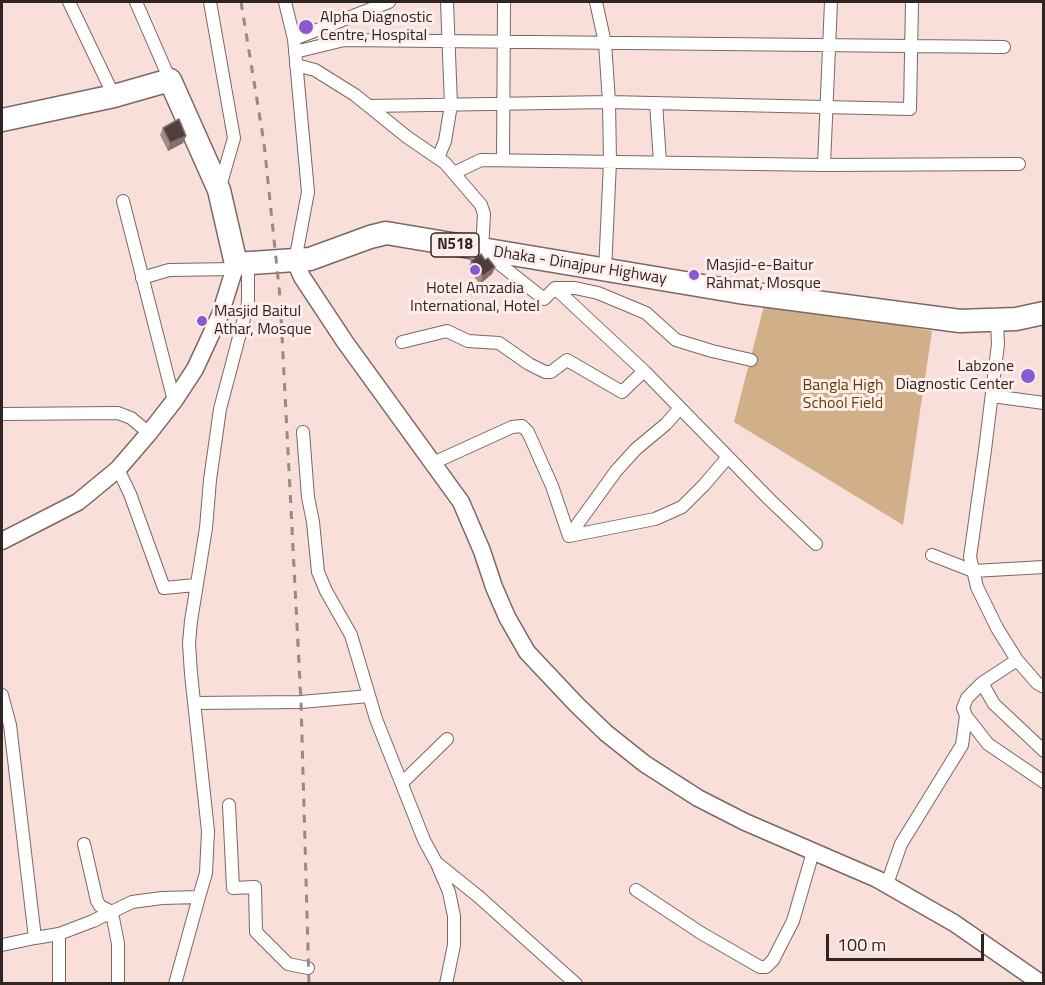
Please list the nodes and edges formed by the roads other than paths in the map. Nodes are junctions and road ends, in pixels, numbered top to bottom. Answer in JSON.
{"nodes":[{"id":1,"x":69,"y":2,"type":"edge"},
{"id":2,"x":136,"y":2,"type":"edge"},
{"id":3,"x":210,"y":2,"type":"edge"},
{"id":4,"x":285,"y":2,"type":"edge"},
{"id":5,"x":389,"y":2,"type":"edge"},
{"id":6,"x":447,"y":2,"type":"edge"},
{"id":7,"x":504,"y":2,"type":"edge"},
{"id":8,"x":596,"y":2,"type":"edge"},
{"id":9,"x":831,"y":2,"type":"edge"},
{"id":10,"x":912,"y":2,"type":"edge"},
{"id":11,"x":367,"y":6,"type":"edge"},
{"id":12,"x":449,"y":41,"type":"junction"},
{"id":13,"x":504,"y":41,"type":"junction"},
{"id":14,"x":605,"y":43,"type":"junction"},
{"id":15,"x":294,"y":45,"type":"junction"},
{"id":16,"x":830,"y":45,"type":"junction"},
{"id":17,"x":912,"y":46,"type":"junction"},
{"id":18,"x":1004,"y":47,"type":"dead end"},
{"id":19,"x":296,"y":65,"type":"junction"},
{"id":20,"x":170,"y":80,"type":"junction"},
{"id":21,"x":114,"y":96,"type":"junction"},
{"id":22,"x":609,"y":102,"type":"junction"},
{"id":23,"x":656,"y":103,"type":"junction"},
{"id":24,"x":503,"y":104,"type":"junction"},
{"id":25,"x":451,"y":105,"type":"junction"},
{"id":26,"x":369,"y":106,"type":"junction"},
{"id":27,"x":827,"y":107,"type":"junction"},
{"id":28,"x":2,"y":120,"type":"edge"},
{"id":29,"x":438,"y":158,"type":"junction"},
{"id":30,"x":503,"y":160,"type":"junction"},
{"id":31,"x":610,"y":162,"type":"junction"},
{"id":32,"x":660,"y":162,"type":"junction"},
{"id":33,"x":1019,"y":164,"type":"dead end"},
{"id":34,"x":824,"y":165,"type":"junction"},
{"id":35,"x":454,"y":173,"type":"junction"},
{"id":36,"x":219,"y":190,"type":"junction"},
{"id":37,"x":123,"y":201,"type":"dead end"},
{"id":38,"x":482,"y":250,"type":"junction"},
{"id":39,"x":295,"y":261,"type":"junction"},
{"id":40,"x":240,"y":265,"type":"junction"},
{"id":41,"x":605,"y":271,"type":"junction"},
{"id":42,"x":142,"y":278,"type":"junction"},
{"id":43,"x":555,"y":288,"type":"junction"},
{"id":44,"x":1044,"y":313,"type":"edge"},
{"id":45,"x":995,"y":321,"type":"junction"},
{"id":46,"x":402,"y":342,"type":"dead end"},
{"id":47,"x":751,"y":360,"type":"dead end"},
{"id":48,"x":644,"y":371,"type":"junction"},
{"id":49,"x":992,"y":396,"type":"junction"},
{"id":50,"x":174,"y":401,"type":"junction"},
{"id":51,"x":1044,"y":403,"type":"edge"},
{"id":52,"x":680,"y":408,"type":"junction"},
{"id":53,"x":2,"y":414,"type":"edge"},
{"id":54,"x":303,"y":432,"type":"dead end"},
{"id":55,"x":149,"y":434,"type":"junction"},
{"id":56,"x":728,"y":457,"type":"junction"},
{"id":57,"x":434,"y":464,"type":"junction"},
{"id":58,"x":118,"y":469,"type":"junction"},
{"id":59,"x":569,"y":536,"type":"junction"},
{"id":60,"x":2,"y":541,"type":"edge"},
{"id":61,"x":816,"y":544,"type":"dead end"},
{"id":62,"x":932,"y":555,"type":"dead end"},
{"id":63,"x":1044,"y":567,"type":"edge"},
{"id":64,"x":973,"y":571,"type":"junction"},
{"id":65,"x":196,"y":585,"type":"junction"},
{"id":66,"x":1017,"y":660,"type":"junction"},
{"id":67,"x":982,"y":683,"type":"junction"},
{"id":68,"x":1044,"y":687,"type":"edge"},
{"id":69,"x":2,"y":695,"type":"edge"},
{"id":70,"x":369,"y":696,"type":"junction"},
{"id":71,"x":194,"y":703,"type":"junction"},
{"id":72,"x":966,"y":716,"type":"junction"},
{"id":73,"x":447,"y":738,"type":"dead end"},
{"id":74,"x":1044,"y":751,"type":"edge"},
{"id":75,"x":1044,"y":782,"type":"edge"},
{"id":76,"x":402,"y":783,"type":"junction"},
{"id":77,"x":230,"y":805,"type":"dead end"},
{"id":78,"x":84,"y":844,"type":"dead end"},
{"id":79,"x":813,"y":852,"type":"junction"},
{"id":80,"x":437,"y":864,"type":"junction"},
{"id":81,"x":886,"y":884,"type":"junction"},
{"id":82,"x":636,"y":890,"type":"dead end"},
{"id":83,"x":199,"y":897,"type":"junction"},
{"id":84,"x":110,"y":911,"type":"junction"},
{"id":85,"x":59,"y":934,"type":"junction"},
{"id":86,"x":35,"y":938,"type":"junction"},
{"id":87,"x":2,"y":945,"type":"edge"},
{"id":88,"x":308,"y":968,"type":"dead end"},
{"id":89,"x":59,"y":984,"type":"edge"},
{"id":90,"x":118,"y":984,"type":"edge"},
{"id":91,"x":175,"y":984,"type":"edge"},
{"id":92,"x":446,"y":984,"type":"edge"},
{"id":93,"x":576,"y":984,"type":"edge"},
{"id":94,"x":1042,"y":984,"type":"edge"}],
"edges":[{"from":1,"to":21,"type":"street"},
{"from":2,"to":20,"type":"street"},
{"from":3,"to":36,"type":"street"},
{"from":4,"to":15,"type":"street"},
{"from":5,"to":11,"type":"street"},
{"from":6,"to":12,"type":"street"},
{"from":7,"to":13,"type":"street"},
{"from":8,"to":14,"type":"street"},
{"from":9,"to":16,"type":"street"},
{"from":10,"to":17,"type":"street"},
{"from":11,"to":15,"type":"street"},
{"from":12,"to":13,"type":"street"},
{"from":12,"to":15,"type":"street"},
{"from":12,"to":25,"type":"street"},
{"from":13,"to":14,"type":"street"},
{"from":13,"to":24,"type":"street"},
{"from":14,"to":16,"type":"street"},
{"from":14,"to":22,"type":"street"},
{"from":15,"to":19,"type":"street"},
{"from":16,"to":17,"type":"street"},
{"from":16,"to":27,"type":"street"},
{"from":17,"to":18,"type":"street"},
{"from":17,"to":27,"type":"street"},
{"from":19,"to":26,"type":"street"},
{"from":19,"to":39,"type":"street"},
{"from":20,"to":21,"type":"highway"},
{"from":20,"to":36,"type":"highway"},
{"from":21,"to":28,"type":"highway"},
{"from":22,"to":23,"type":"street"},
{"from":22,"to":24,"type":"street"},
{"from":22,"to":31,"type":"street"},
{"from":23,"to":27,"type":"street"},
{"from":23,"to":32,"type":"street"},
{"from":24,"to":25,"type":"street"},
{"from":24,"to":30,"type":"street"},
{"from":25,"to":26,"type":"street"},
{"from":25,"to":29,"type":"street"},
{"from":26,"to":29,"type":"street"},
{"from":27,"to":34,"type":"street"},
{"from":29,"to":35,"type":"street"},
{"from":30,"to":31,"type":"street"},
{"from":30,"to":35,"type":"street"},
{"from":31,"to":32,"type":"street"},
{"from":31,"to":41,"type":"street"},
{"from":32,"to":34,"type":"street"},
{"from":33,"to":34,"type":"street"},
{"from":35,"to":38,"type":"street"},
{"from":36,"to":40,"type":"highway"},
{"from":37,"to":42,"type":"street"},
{"from":38,"to":39,"type":"highway","name":"Dhaka - Dinajpur Highway","number":"N518"},
{"from":38,"to":41,"type":"highway","name":"Dhaka - Dinajpur Highway","number":"N518"},
{"from":38,"to":43,"type":"street"},
{"from":39,"to":40,"type":"highway","name":"Dhaka - Dinajpur Highway","number":"N518"},
{"from":39,"to":57,"type":"street"},
{"from":40,"to":42,"type":"street"},
{"from":40,"to":50,"type":"street"},
{"from":40,"to":65,"type":"street"},
{"from":41,"to":45,"type":"highway","name":"Dhaka - Dinajpur Highway","number":"N518"},
{"from":42,"to":50,"type":"street"},
{"from":43,"to":47,"type":"street"},
{"from":43,"to":48,"type":"street"},
{"from":44,"to":45,"type":"highway","name":"Dhaka - Dinajpur Highway","number":"N518"},
{"from":45,"to":49,"type":"street"},
{"from":46,"to":48,"type":"street"},
{"from":48,"to":52,"type":"street"},
{"from":49,"to":51,"type":"street"},
{"from":49,"to":64,"type":"street"},
{"from":50,"to":55,"type":"street"},
{"from":52,"to":56,"type":"street"},
{"from":52,"to":59,"type":"street"},
{"from":53,"to":55,"type":"street"},
{"from":54,"to":70,"type":"street"},
{"from":55,"to":58,"type":"street"},
{"from":56,"to":59,"type":"street"},
{"from":56,"to":61,"type":"street"},
{"from":57,"to":59,"type":"street"},
{"from":57,"to":79,"type":"street"},
{"from":58,"to":60,"type":"street"},
{"from":58,"to":65,"type":"street"},
{"from":62,"to":64,"type":"street"},
{"from":63,"to":64,"type":"street"},
{"from":64,"to":66,"type":"street"},
{"from":65,"to":71,"type":"street"},
{"from":66,"to":67,"type":"street"},
{"from":66,"to":68,"type":"street"},
{"from":67,"to":72,"type":"street"},
{"from":67,"to":74,"type":"street"},
{"from":69,"to":86,"type":"street"},
{"from":70,"to":71,"type":"street"},
{"from":70,"to":76,"type":"street"},
{"from":71,"to":83,"type":"street"},
{"from":72,"to":75,"type":"street"},
{"from":72,"to":81,"type":"street"},
{"from":73,"to":76,"type":"street"},
{"from":76,"to":80,"type":"street"},
{"from":77,"to":88,"type":"street"},
{"from":78,"to":84,"type":"street"},
{"from":79,"to":81,"type":"street"},
{"from":79,"to":82,"type":"street"},
{"from":80,"to":92,"type":"street"},
{"from":80,"to":93,"type":"street"},
{"from":81,"to":94,"type":"street"},
{"from":83,"to":84,"type":"street"},
{"from":83,"to":91,"type":"street"},
{"from":84,"to":85,"type":"street"},
{"from":84,"to":90,"type":"street"},
{"from":85,"to":86,"type":"street"},
{"from":85,"to":89,"type":"street"},
{"from":86,"to":87,"type":"street"}]}
